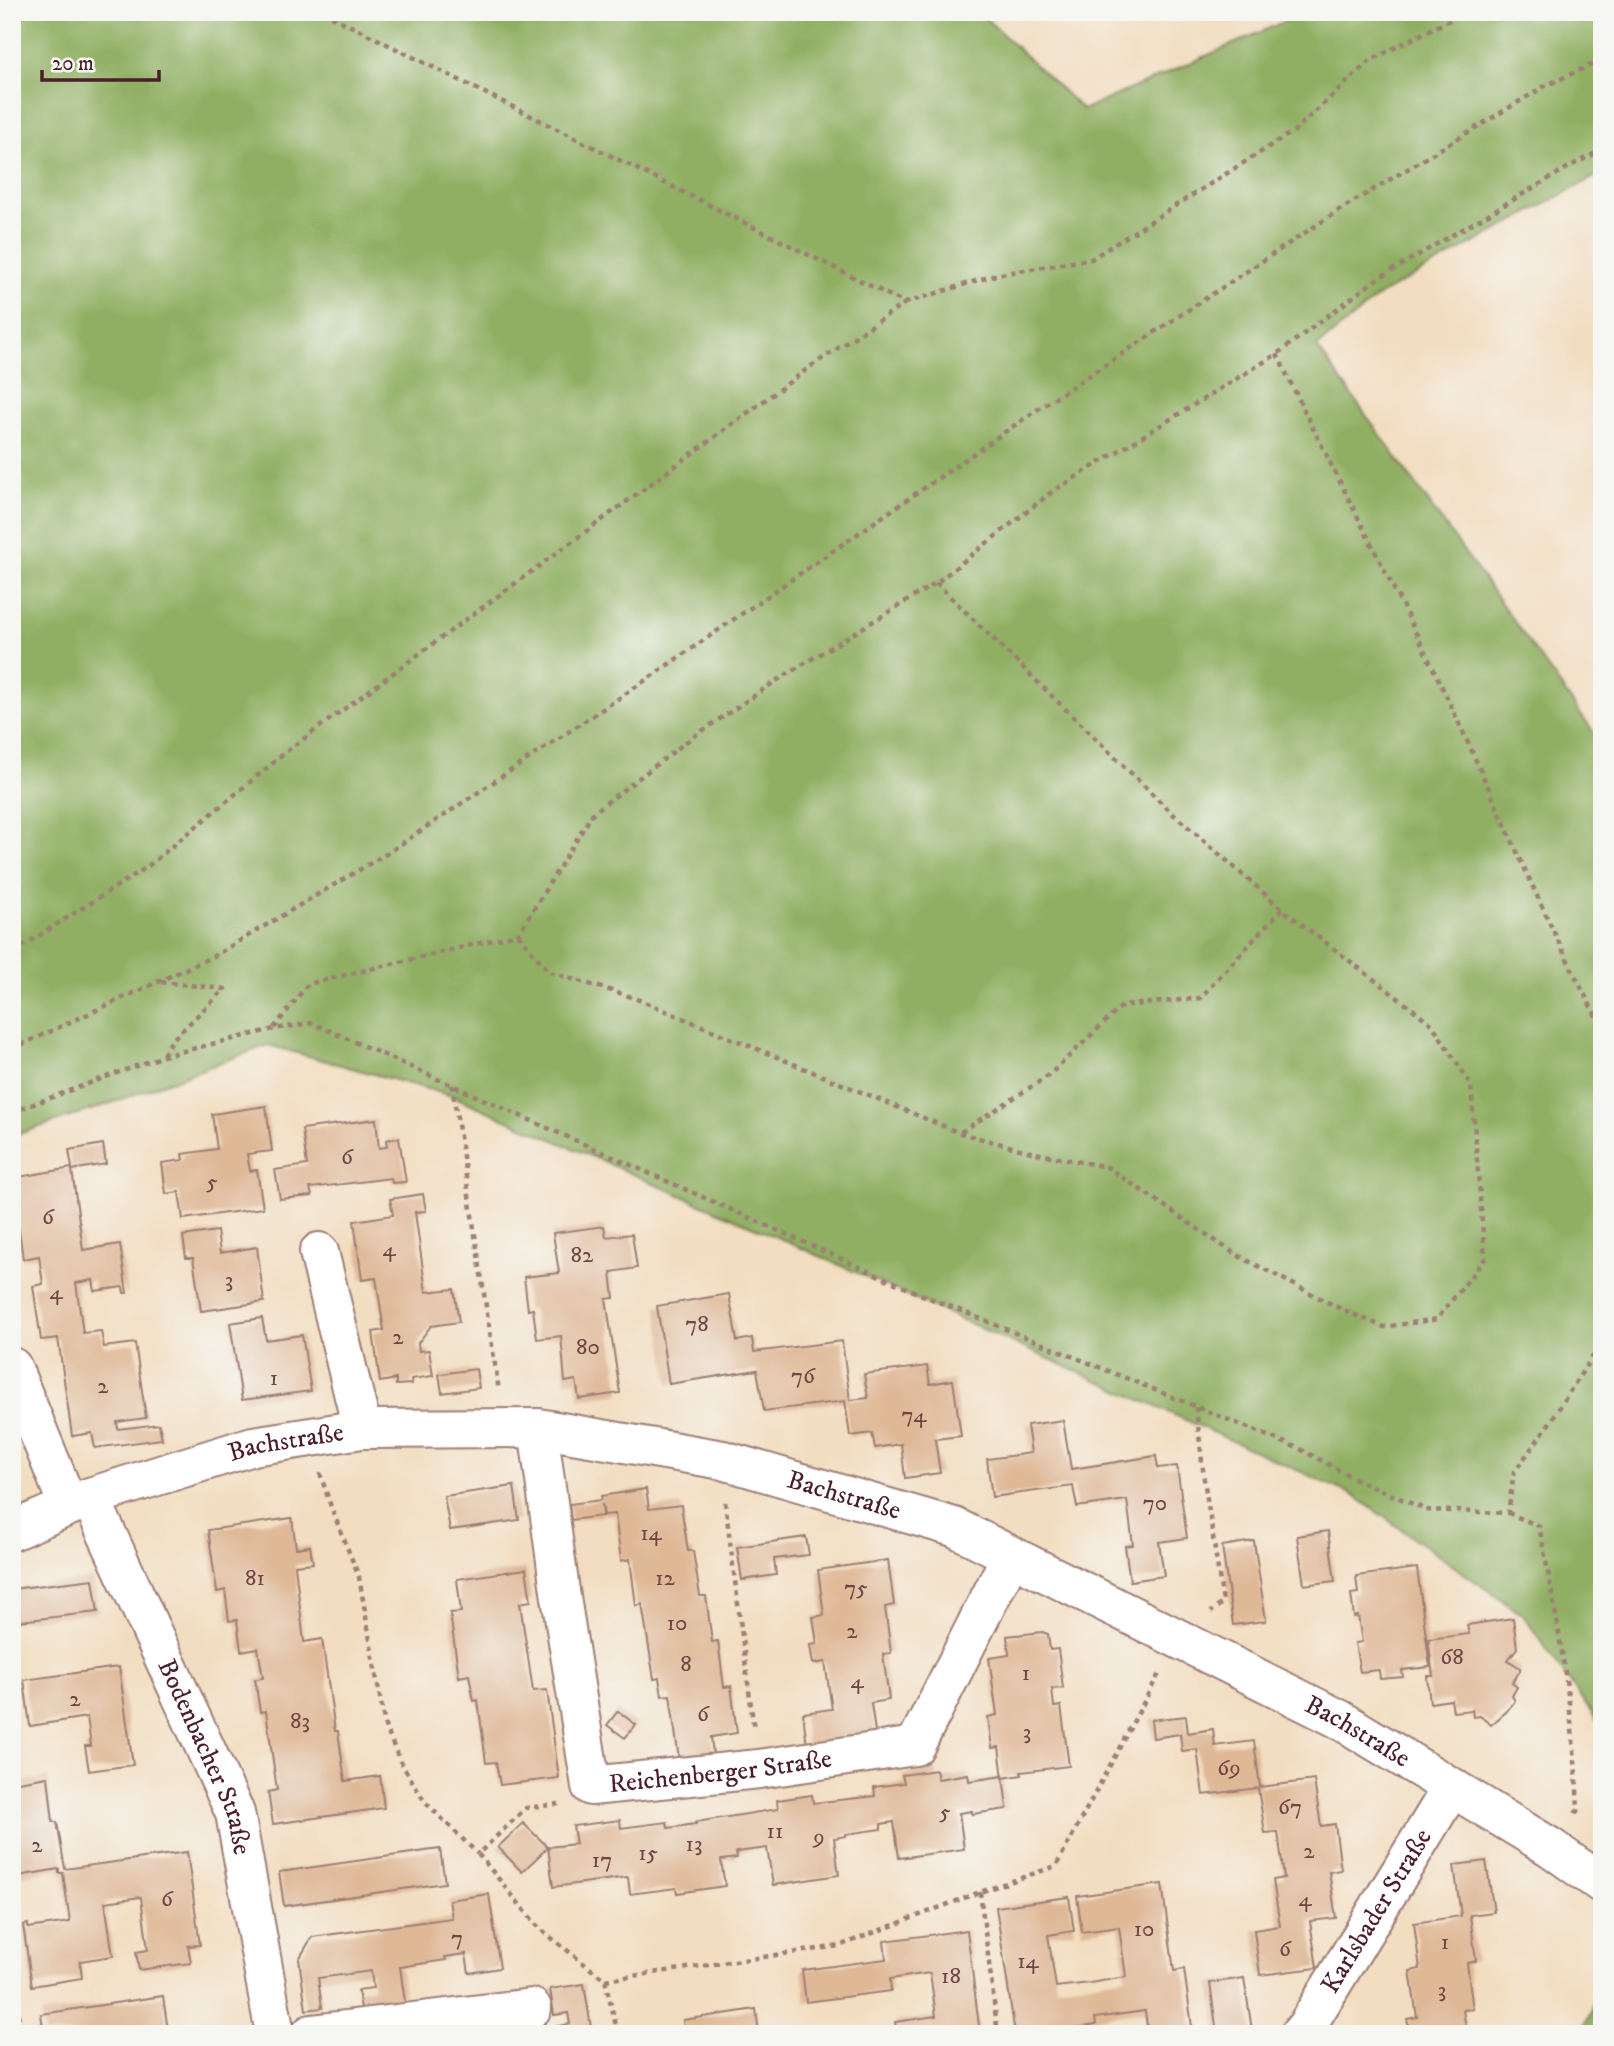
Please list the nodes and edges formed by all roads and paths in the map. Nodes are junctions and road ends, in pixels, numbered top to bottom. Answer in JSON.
{"nodes":[{"id":1,"x":323,"y":12,"type":"edge"},
{"id":2,"x":1465,"y":12,"type":"edge"},
{"id":3,"x":1602,"y":60,"type":"edge"},
{"id":4,"x":1602,"y":150,"type":"edge"},
{"id":5,"x":905,"y":303,"type":"junction"},
{"id":6,"x":1277,"y":354,"type":"junction"},
{"id":7,"x":936,"y":583,"type":"junction"},
{"id":8,"x":1282,"y":909,"type":"junction"},
{"id":9,"x":518,"y":934,"type":"junction"},
{"id":10,"x":12,"y":949,"type":"edge"},
{"id":11,"x":161,"y":982,"type":"junction"},
{"id":12,"x":1602,"y":1028,"type":"edge"},
{"id":13,"x":274,"y":1029,"type":"junction"},
{"id":14,"x":12,"y":1049,"type":"edge"},
{"id":15,"x":163,"y":1056,"type":"junction"},
{"id":16,"x":452,"y":1085,"type":"junction"},
{"id":17,"x":12,"y":1112,"type":"edge"},
{"id":18,"x":960,"y":1133,"type":"junction"},
{"id":19,"x":319,"y":1252,"type":"dead end"},
{"id":20,"x":1602,"y":1341,"type":"edge"},
{"id":21,"x":12,"y":1367,"type":"edge"},
{"id":22,"x":1196,"y":1407,"type":"junction"},
{"id":23,"x":521,"y":1427,"type":"junction"},
{"id":24,"x":362,"y":1429,"type":"junction"},
{"id":25,"x":310,"y":1437,"type":"junction"},
{"id":26,"x":723,"y":1460,"type":"junction"},
{"id":27,"x":79,"y":1501,"type":"junction"},
{"id":28,"x":1508,"y":1513,"type":"junction"},
{"id":29,"x":12,"y":1531,"type":"edge"},
{"id":30,"x":1011,"y":1556,"type":"junction"},
{"id":31,"x":1179,"y":1640,"type":"junction"},
{"id":32,"x":759,"y":1769,"type":"junction"},
{"id":33,"x":591,"y":1786,"type":"junction"},
{"id":34,"x":1452,"y":1787,"type":"junction"},
{"id":35,"x":1549,"y":1847,"type":"junction"},
{"id":36,"x":478,"y":1854,"type":"junction"},
{"id":37,"x":1602,"y":1884,"type":"edge"},
{"id":38,"x":980,"y":1892,"type":"junction"},
{"id":39,"x":605,"y":1980,"type":"junction"},
{"id":40,"x":12,"y":1984,"type":"edge"},
{"id":41,"x":532,"y":2008,"type":"dead end"},
{"id":42,"x":22,"y":2034,"type":"edge"},
{"id":43,"x":275,"y":2034,"type":"edge"},
{"id":44,"x":311,"y":2034,"type":"edge"},
{"id":45,"x":618,"y":2034,"type":"edge"},
{"id":46,"x":998,"y":2034,"type":"edge"},
{"id":47,"x":1300,"y":2034,"type":"edge"}],
"edges":[{"from":1,"to":5,"type":"path"},
{"from":2,"to":5,"type":"path"},
{"from":3,"to":11,"type":"path"},
{"from":4,"to":6,"type":"path"},
{"from":5,"to":10,"type":"path"},
{"from":6,"to":7,"type":"path"},
{"from":6,"to":12,"type":"path"},
{"from":7,"to":8,"type":"path"},
{"from":7,"to":9,"type":"path"},
{"from":8,"to":18,"type":"path"},
{"from":8,"to":18,"type":"path"},
{"from":9,"to":13,"type":"path"},
{"from":9,"to":18,"type":"path"},
{"from":11,"to":14,"type":"path"},
{"from":11,"to":15,"type":"path"},
{"from":13,"to":15,"type":"path"},
{"from":13,"to":16,"type":"path"},
{"from":15,"to":17,"type":"path"},
{"from":16,"to":22,"type":"path"},
{"from":16,"to":23,"type":"path"},
{"from":19,"to":24,"type":"street"},
{"from":20,"to":28,"type":"path"},
{"from":21,"to":27,"type":"street","name":"Bodenbacher Straße"},
{"from":22,"to":28,"type":"path"},
{"from":22,"to":31,"type":"path"},
{"from":23,"to":24,"type":"street","name":"Bachstraße"},
{"from":23,"to":26,"type":"street","name":"Bachstraße"},
{"from":23,"to":33,"type":"street","name":"Reichenberger Straße"},
{"from":24,"to":25,"type":"street","name":"Bachstraße"},
{"from":25,"to":27,"type":"street","name":"Bachstraße"},
{"from":25,"to":36,"type":"path"},
{"from":26,"to":30,"type":"street","name":"Bachstraße"},
{"from":26,"to":32,"type":"path"},
{"from":27,"to":29,"type":"street","name":"Bachstraße"},
{"from":27,"to":43,"type":"street","name":"Bodenbacher Straße"},
{"from":28,"to":35,"type":"path"},
{"from":30,"to":31,"type":"street","name":"Bachstraße"},
{"from":30,"to":32,"type":"street","name":"Reichenberger Straße"},
{"from":31,"to":34,"type":"street","name":"Bachstraße"},
{"from":31,"to":38,"type":"path"},
{"from":32,"to":33,"type":"street","name":"Reichenberger Straße"},
{"from":33,"to":36,"type":"path"},
{"from":34,"to":35,"type":"street","name":"Bachstraße"},
{"from":34,"to":47,"type":"street","name":"Karlsbader Straße"},
{"from":35,"to":37,"type":"street","name":"Bachstraße"},
{"from":36,"to":39,"type":"path"},
{"from":38,"to":39,"type":"path"},
{"from":38,"to":46,"type":"path"},
{"from":39,"to":45,"type":"path"},
{"from":40,"to":42,"type":"path"},
{"from":41,"to":44,"type":"street"}]}
